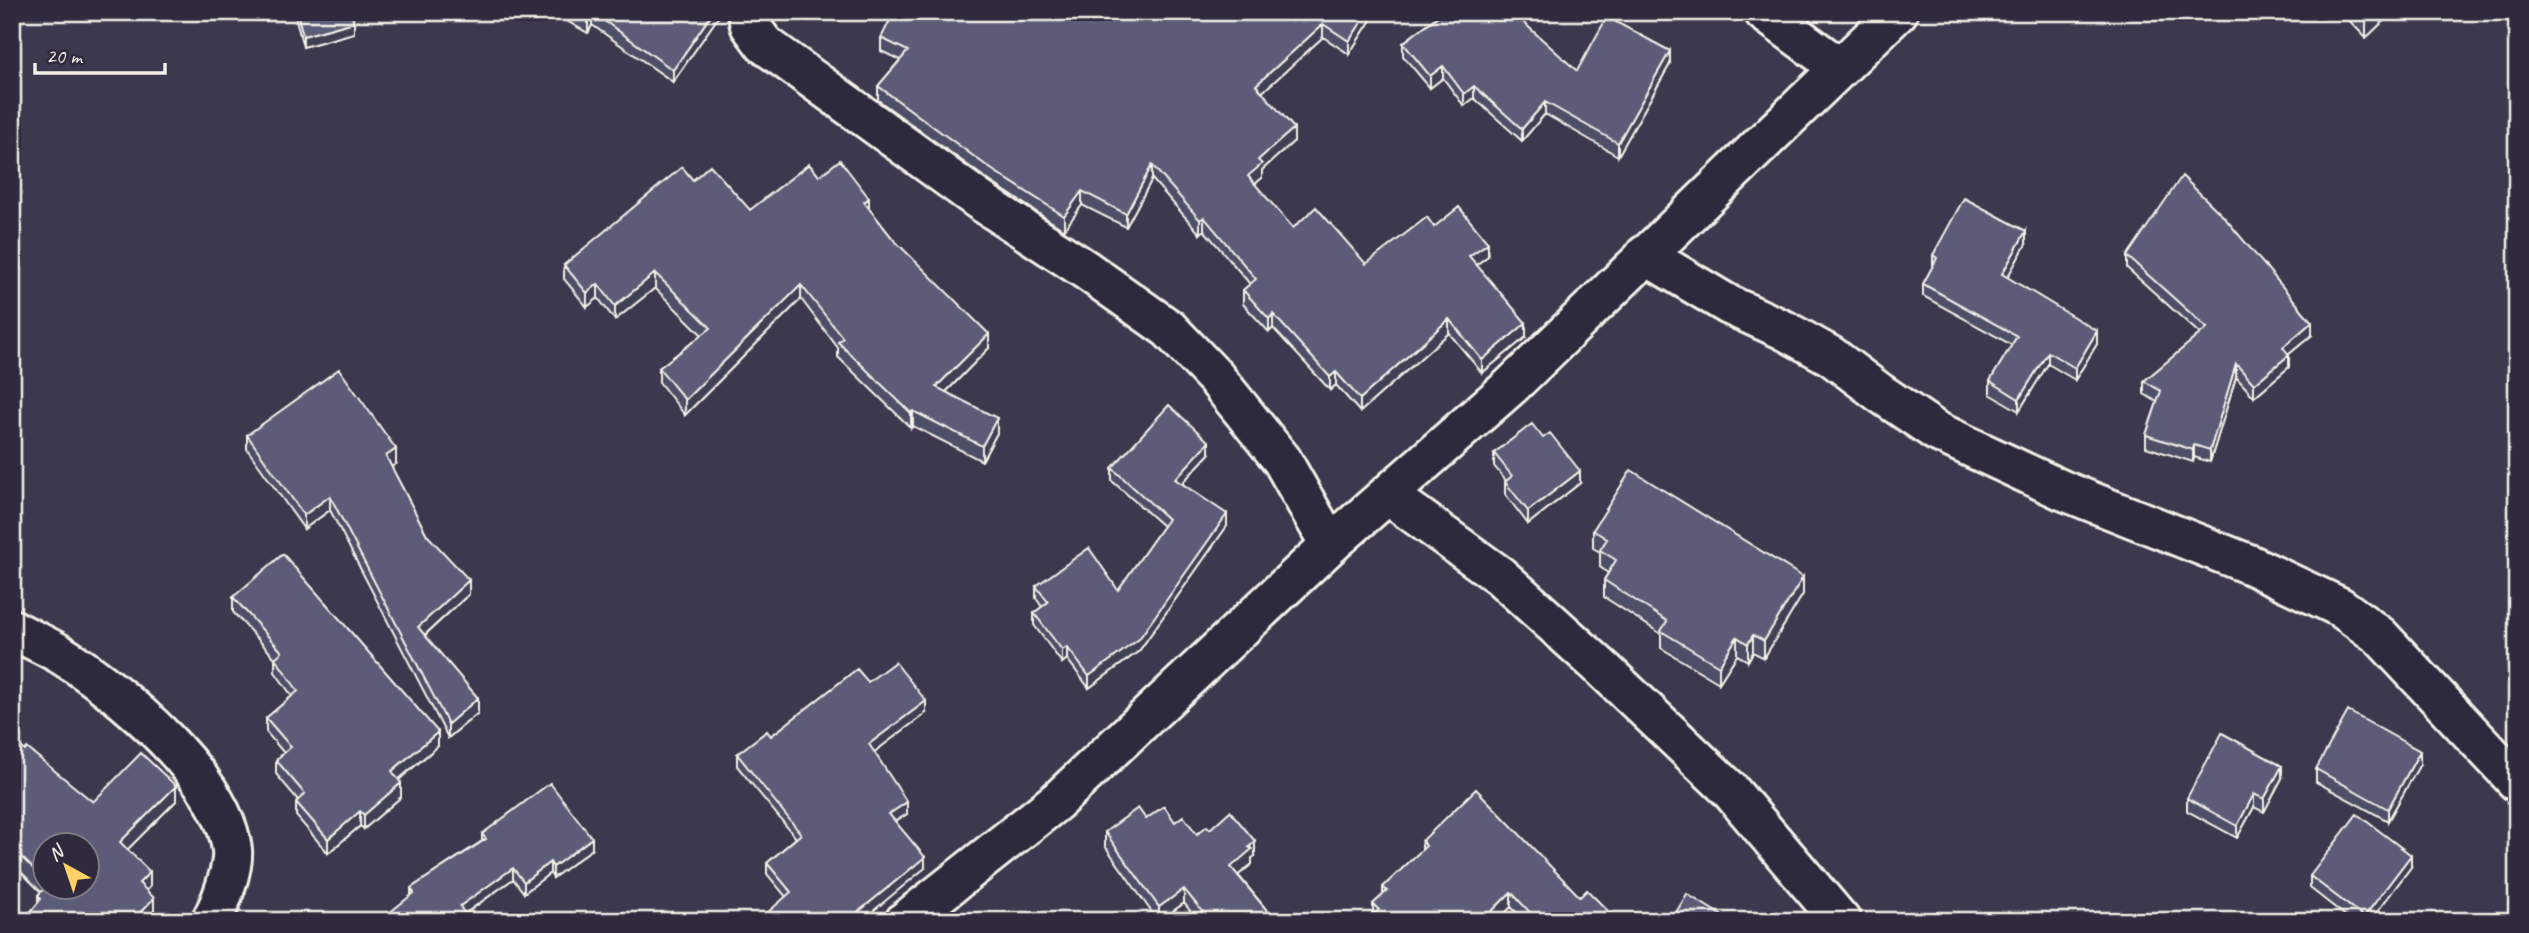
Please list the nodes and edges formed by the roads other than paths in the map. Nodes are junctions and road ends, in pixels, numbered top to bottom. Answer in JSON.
{"nodes":[{"id":1,"x":747,"y":12,"type":"edge"},
{"id":2,"x":1764,"y":12,"type":"edge"},
{"id":3,"x":1898,"y":12,"type":"edge"},
{"id":4,"x":1840,"y":68,"type":"junction"},
{"id":5,"x":1645,"y":255,"type":"junction"},
{"id":6,"x":1388,"y":495,"type":"junction"},
{"id":7,"x":1331,"y":545,"type":"junction"},
{"id":8,"x":12,"y":629,"type":"edge"},
{"id":9,"x":2517,"y":782,"type":"edge"},
{"id":10,"x":211,"y":921,"type":"edge"},
{"id":11,"x":905,"y":921,"type":"edge"},
{"id":12,"x":1841,"y":921,"type":"edge"}],
"edges":[{"from":1,"to":7,"type":"street"},
{"from":2,"to":4,"type":"street"},
{"from":3,"to":4,"type":"street"},
{"from":4,"to":5,"type":"street"},
{"from":5,"to":6,"type":"street"},
{"from":5,"to":9,"type":"street"},
{"from":6,"to":7,"type":"street"},
{"from":6,"to":12,"type":"street"},
{"from":7,"to":11,"type":"street"},
{"from":8,"to":10,"type":"street"}]}
